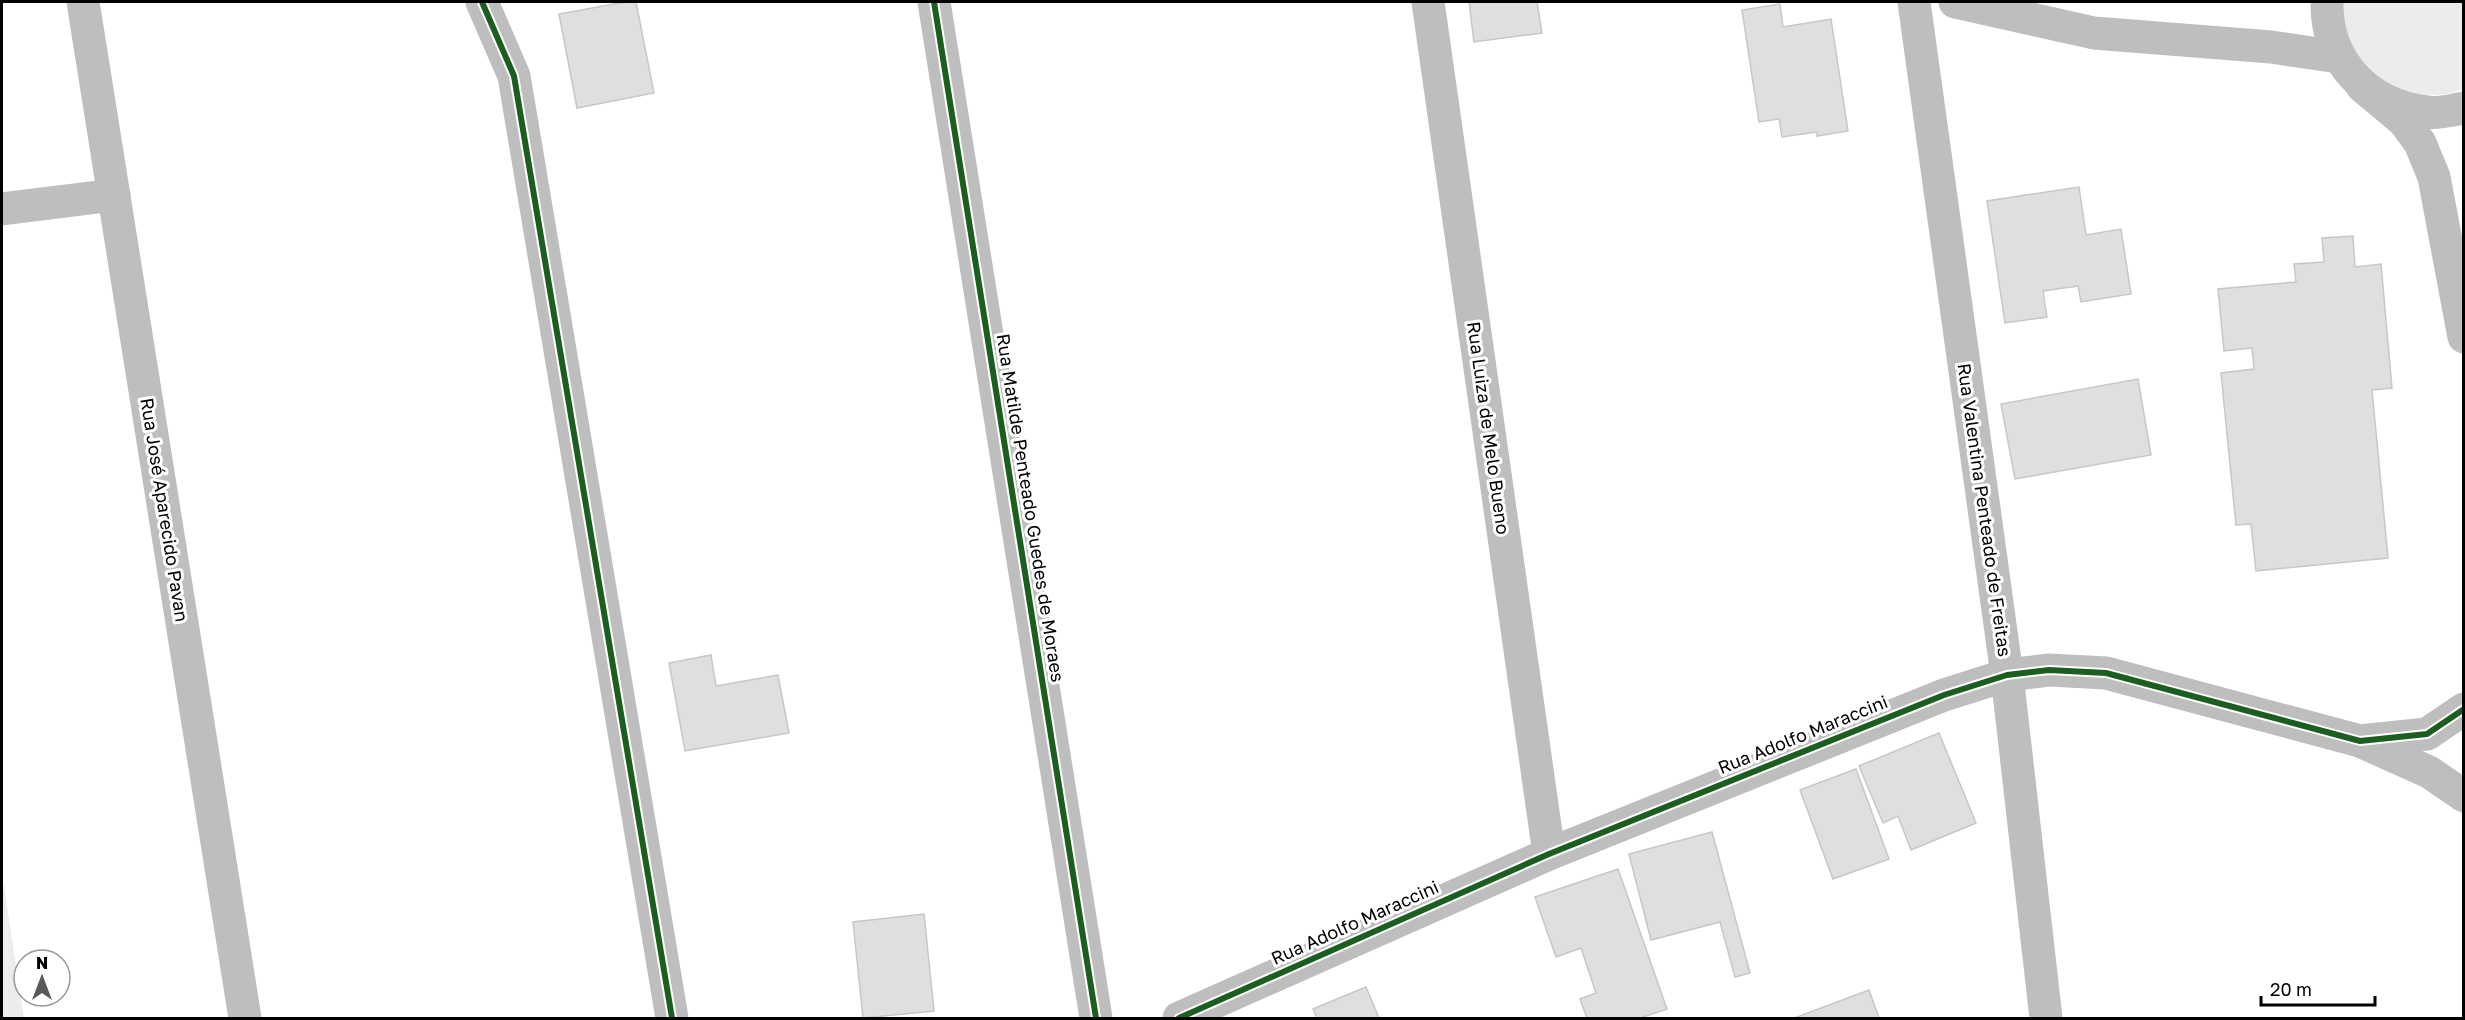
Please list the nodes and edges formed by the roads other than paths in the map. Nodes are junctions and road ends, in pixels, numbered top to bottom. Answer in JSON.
{"nodes":[{"id":1,"x":82,"y":2,"type":"edge"},
{"id":2,"x":482,"y":2,"type":"edge"},
{"id":3,"x":934,"y":2,"type":"edge"},
{"id":4,"x":1428,"y":2,"type":"edge"},
{"id":5,"x":1914,"y":2,"type":"edge"},
{"id":6,"x":1955,"y":2,"type":"edge"},
{"id":7,"x":2328,"y":2,"type":"edge"},
{"id":8,"x":2338,"y":57,"type":"junction"},
{"id":9,"x":2362,"y":86,"type":"junction"},
{"id":10,"x":2463,"y":108,"type":"edge"},
{"id":11,"x":114,"y":195,"type":"junction"},
{"id":12,"x":2,"y":209,"type":"edge"},
{"id":13,"x":2463,"y":337,"type":"edge"},
{"id":14,"x":2007,"y":675,"type":"junction"},
{"id":15,"x":2463,"y":709,"type":"edge"},
{"id":16,"x":2360,"y":741,"type":"junction"},
{"id":17,"x":2463,"y":796,"type":"edge"},
{"id":18,"x":1549,"y":854,"type":"junction"},
{"id":19,"x":245,"y":1018,"type":"edge"},
{"id":20,"x":672,"y":1018,"type":"edge"},
{"id":21,"x":1096,"y":1018,"type":"edge"},
{"id":22,"x":1179,"y":1018,"type":"edge"},
{"id":23,"x":2046,"y":1018,"type":"edge"}],
"edges":[{"from":1,"to":11,"type":"street","name":"Rua José Aparecido Pavan"},
{"from":2,"to":20,"type":"street"},
{"from":3,"to":21,"type":"street","name":"Rua Matilde Penteado Guedes de Moraes"},
{"from":4,"to":18,"type":"street","name":"Rua Luiza de Melo Bueno"},
{"from":5,"to":14,"type":"street","name":"Rua Valentina Penteado de Freitas"},
{"from":6,"to":8,"type":"street"},
{"from":7,"to":8,"type":"street"},
{"from":8,"to":9,"type":"street"},
{"from":9,"to":10,"type":"street"},
{"from":9,"to":13,"type":"street"},
{"from":11,"to":12,"type":"street"},
{"from":11,"to":19,"type":"street","name":"Rua José Aparecido Pavan"},
{"from":14,"to":16,"type":"street","name":"Rua Adolfo Maraccini"},
{"from":14,"to":18,"type":"street","name":"Rua Adolfo Maraccini"},
{"from":14,"to":23,"type":"street","name":"Rua Valentina Penteado de Freitas"},
{"from":15,"to":16,"type":"street","name":"Rua Adolfo Maraccini"},
{"from":16,"to":17,"type":"street"},
{"from":18,"to":22,"type":"street","name":"Rua Adolfo Maraccini"}]}
